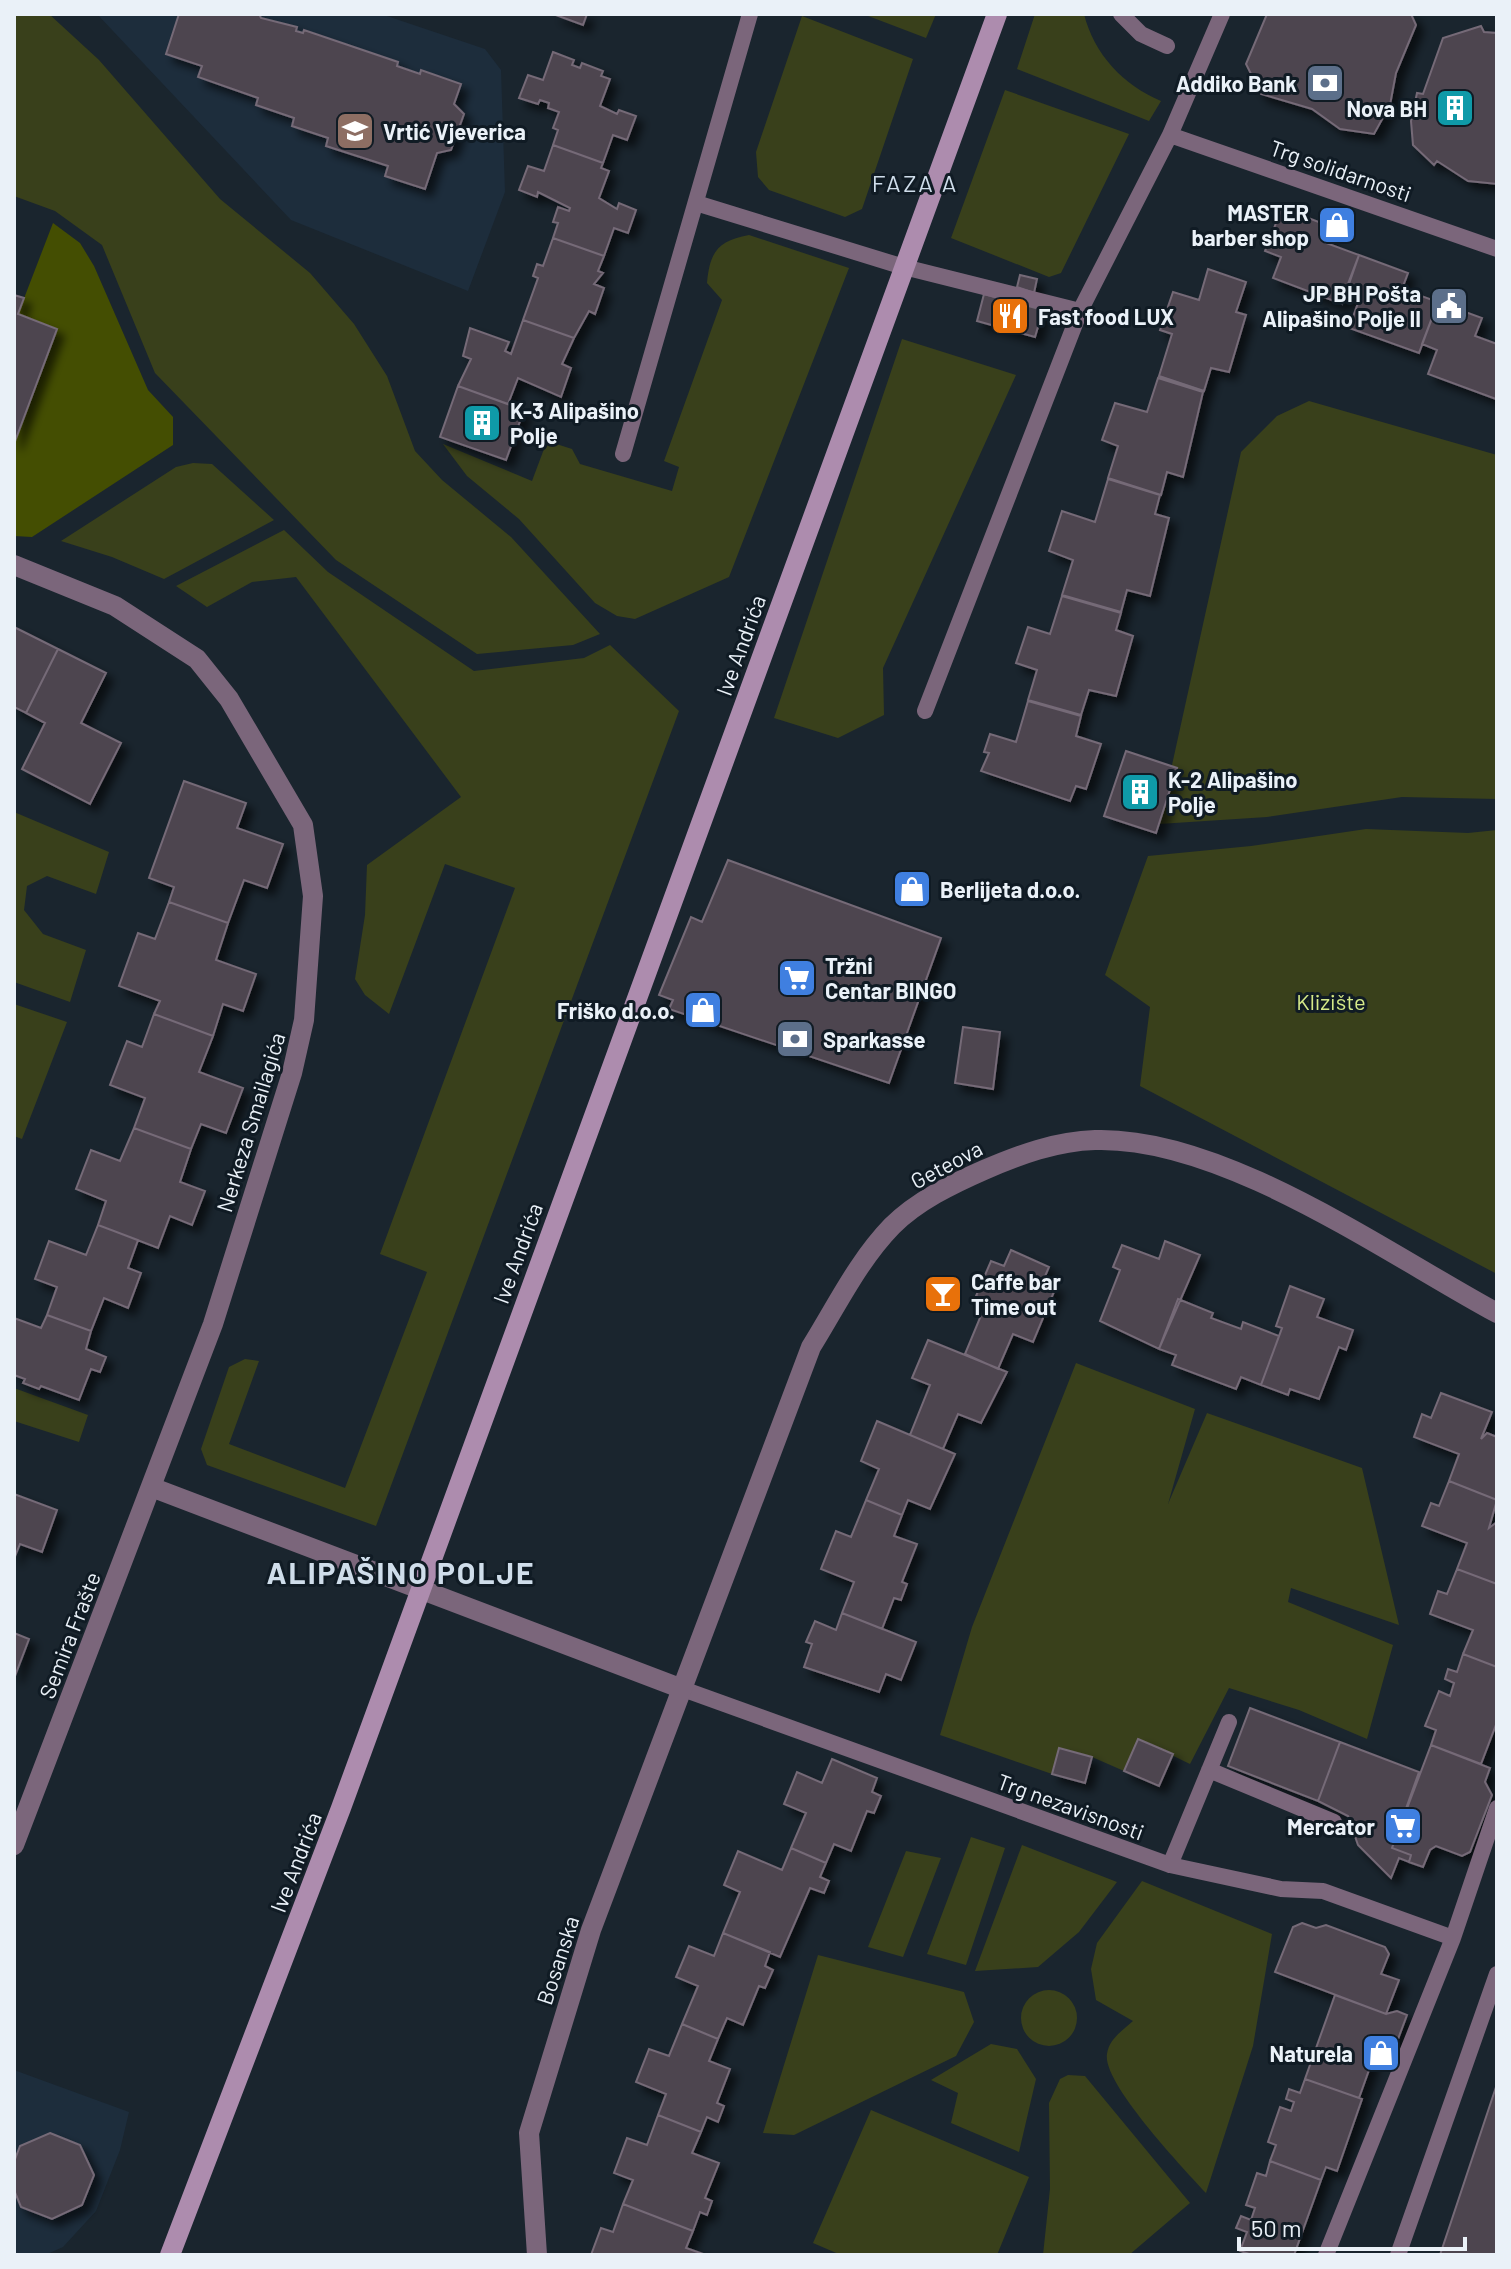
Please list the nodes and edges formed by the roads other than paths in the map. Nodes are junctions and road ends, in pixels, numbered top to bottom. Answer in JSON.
{"nodes":[{"id":1,"x":750,"y":14,"type":"edge"},
{"id":2,"x":997,"y":14,"type":"edge"},
{"id":3,"x":1121,"y":14,"type":"edge"},
{"id":4,"x":1222,"y":14,"type":"edge"},
{"id":5,"x":1167,"y":46,"type":"dead end"},
{"id":6,"x":1170,"y":135,"type":"junction"},
{"id":7,"x":696,"y":203,"type":"junction"},
{"id":8,"x":1497,"y":249,"type":"edge"},
{"id":9,"x":904,"y":267,"type":"junction"},
{"id":10,"x":1080,"y":311,"type":"junction"},
{"id":11,"x":623,"y":454,"type":"dead end"},
{"id":12,"x":14,"y":565,"type":"edge"},
{"id":13,"x":925,"y":711,"type":"dead end"},
{"id":14,"x":1497,"y":1313,"type":"edge"},
{"id":15,"x":151,"y":1487,"type":"junction"},
{"id":16,"x":421,"y":1589,"type":"junction"},
{"id":17,"x":680,"y":1688,"type":"junction"},
{"id":18,"x":1229,"y":1722,"type":"dead end"},
{"id":19,"x":1209,"y":1770,"type":"junction"},
{"id":20,"x":1497,"y":1808,"type":"edge"},
{"id":21,"x":1334,"y":1822,"type":"dead end"},
{"id":22,"x":14,"y":1845,"type":"edge"},
{"id":23,"x":1170,"y":1865,"type":"junction"},
{"id":24,"x":1453,"y":1938,"type":"junction"},
{"id":25,"x":1497,"y":1974,"type":"edge"},
{"id":26,"x":170,"y":2255,"type":"edge"},
{"id":27,"x":537,"y":2255,"type":"edge"},
{"id":28,"x":1326,"y":2255,"type":"edge"},
{"id":29,"x":1398,"y":2255,"type":"edge"}],
"edges":[{"from":1,"to":7,"type":"lane"},
{"from":2,"to":9,"type":"main road","name":"Ive Andrića"},
{"from":3,"to":5,"type":"lane"},
{"from":4,"to":6,"type":"lane"},
{"from":6,"to":8,"type":"lane","name":"Trg solidarnosti"},
{"from":6,"to":10,"type":"lane"},
{"from":7,"to":9,"type":"lane"},
{"from":7,"to":11,"type":"lane"},
{"from":9,"to":10,"type":"lane"},
{"from":9,"to":16,"type":"main road","name":"Ive Andrića"},
{"from":10,"to":13,"type":"lane"},
{"from":12,"to":15,"type":"street","name":"Nerkeza Smailagića"},
{"from":14,"to":17,"type":"street","name":"Geteova"},
{"from":15,"to":16,"type":"street"},
{"from":15,"to":22,"type":"street","name":"Semira Frašte"},
{"from":16,"to":17,"type":"street"},
{"from":16,"to":26,"type":"main road","name":"Ive Andrića"},
{"from":17,"to":23,"type":"lane","name":"Trg nezavisnosti"},
{"from":17,"to":27,"type":"street","name":"Bosanska"},
{"from":18,"to":19,"type":"lane"},
{"from":19,"to":21,"type":"lane"},
{"from":19,"to":23,"type":"lane"},
{"from":20,"to":24,"type":"lane"},
{"from":23,"to":24,"type":"lane","name":"Trg nezavisnosti"},
{"from":24,"to":28,"type":"lane"},
{"from":25,"to":29,"type":"lane"}]}
